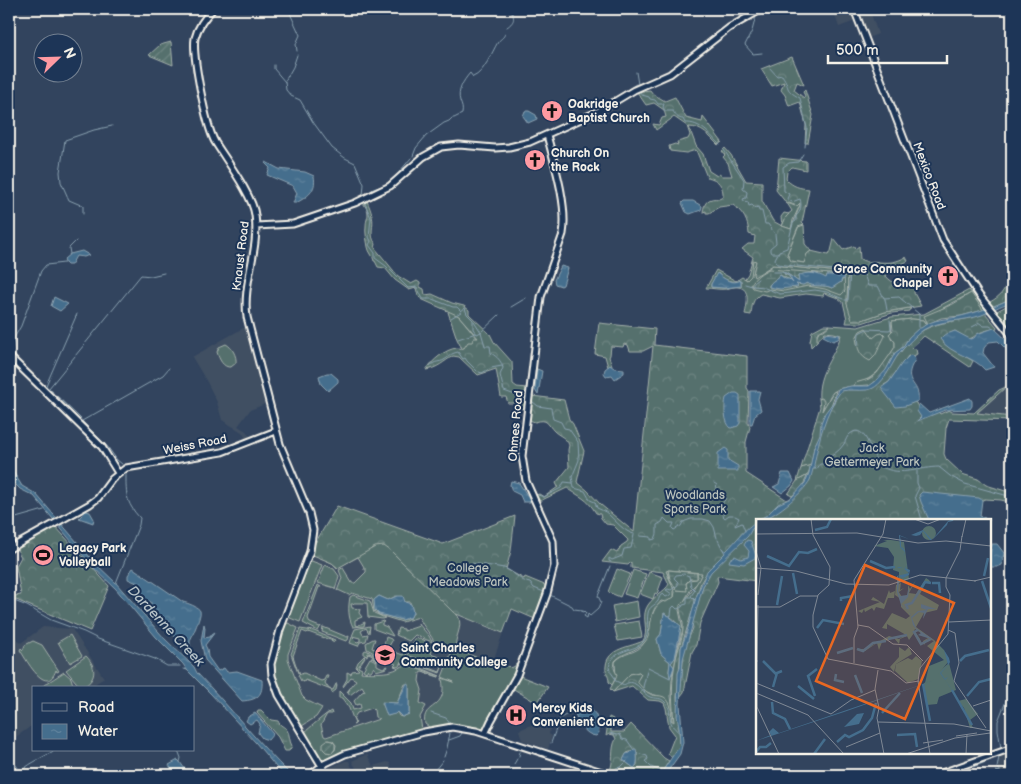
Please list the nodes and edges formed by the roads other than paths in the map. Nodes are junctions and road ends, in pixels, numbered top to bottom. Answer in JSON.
{"nodes":[{"id":1,"x":213,"y":9,"type":"edge"},
{"id":2,"x":762,"y":9,"type":"edge"},
{"id":3,"x":854,"y":9,"type":"edge"},
{"id":4,"x":547,"y":135,"type":"junction"},
{"id":5,"x":255,"y":218,"type":"junction"},
{"id":6,"x":256,"y":226,"type":"junction"},
{"id":7,"x":265,"y":226,"type":"junction"},
{"id":8,"x":255,"y":235,"type":"junction"},
{"id":9,"x":1012,"y":336,"type":"edge"},
{"id":10,"x":9,"y":356,"type":"edge"},
{"id":11,"x":276,"y":432,"type":"junction"},
{"id":12,"x":113,"y":467,"type":"junction"},
{"id":13,"x":124,"y":469,"type":"junction"},
{"id":14,"x":118,"y":473,"type":"junction"},
{"id":15,"x":112,"y":479,"type":"junction"},
{"id":16,"x":9,"y":549,"type":"edge"},
{"id":17,"x":486,"y":734,"type":"junction"},
{"id":18,"x":1012,"y":748,"type":"edge"},
{"id":19,"x":322,"y":767,"type":"junction"},
{"id":20,"x":311,"y":774,"type":"edge"},
{"id":21,"x":611,"y":775,"type":"edge"},
{"id":22,"x":936,"y":775,"type":"edge"}],
"edges":[{"from":1,"to":5,"type":"main road","name":"Knaust Road"},
{"from":2,"to":4,"type":"main road"},
{"from":3,"to":9,"type":"main road","name":"Mexico Road"},
{"from":4,"to":7,"type":"main road"},
{"from":4,"to":17,"type":"main road","name":"Ohmes Road"},
{"from":5,"to":6,"type":"main road","name":"Knaust Road"},
{"from":5,"to":7,"type":"main road"},
{"from":6,"to":7,"type":"main road"},
{"from":6,"to":8,"type":"main road","name":"Knaust Road"},
{"from":7,"to":8,"type":"main road"},
{"from":8,"to":11,"type":"main road","name":"Knaust Road"},
{"from":10,"to":12,"type":"main road"},
{"from":11,"to":13,"type":"main road","name":"Weiss Road"},
{"from":11,"to":19,"type":"main road","name":"Knaust Road"},
{"from":12,"to":13,"type":"main road"},
{"from":12,"to":14,"type":"main road"},
{"from":12,"to":15,"type":"main road"},
{"from":13,"to":14,"type":"main road","name":"Weiss Road"},
{"from":14,"to":15,"type":"main road","name":"Weiss Road"},
{"from":15,"to":16,"type":"main road","name":"Weiss Road"},
{"from":17,"to":19,"type":"main road"},
{"from":17,"to":21,"type":"main road"},
{"from":18,"to":22,"type":"main road"},
{"from":19,"to":20,"type":"main road"}]}
